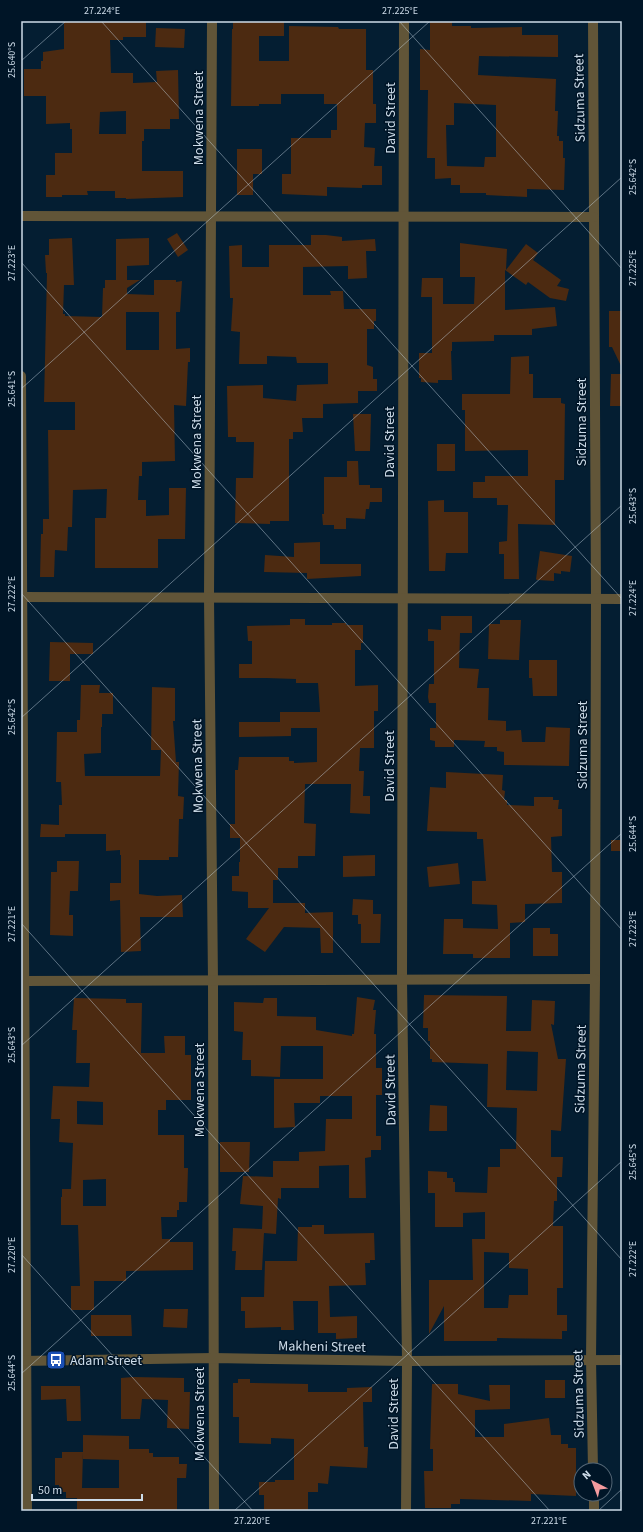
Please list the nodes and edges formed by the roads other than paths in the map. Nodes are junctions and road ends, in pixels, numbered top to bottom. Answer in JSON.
{"nodes":[{"id":1,"x":212,"y":21,"type":"edge"},
{"id":2,"x":404,"y":21,"type":"edge"},
{"id":3,"x":593,"y":21,"type":"edge"},
{"id":4,"x":21,"y":216,"type":"edge"},
{"id":5,"x":404,"y":216,"type":"junction"},
{"id":6,"x":212,"y":217,"type":"junction"},
{"id":7,"x":594,"y":217,"type":"junction"},
{"id":8,"x":21,"y":376,"type":"edge"},
{"id":9,"x":22,"y":597,"type":"edge"},
{"id":10,"x":209,"y":598,"type":"junction"},
{"id":11,"x":403,"y":599,"type":"junction"},
{"id":12,"x":596,"y":599,"type":"junction"},
{"id":13,"x":622,"y":599,"type":"edge"},
{"id":14,"x":596,"y":979,"type":"junction"},
{"id":15,"x":402,"y":980,"type":"junction"},
{"id":16,"x":22,"y":981,"type":"edge"},
{"id":17,"x":213,"y":981,"type":"junction"},
{"id":18,"x":213,"y":1358,"type":"junction"},
{"id":19,"x":591,"y":1359,"type":"junction"},
{"id":20,"x":622,"y":1360,"type":"edge"},
{"id":21,"x":24,"y":1361,"type":"edge"},
{"id":22,"x":407,"y":1361,"type":"junction"},
{"id":23,"x":593,"y":1462,"type":"edge"},
{"id":24,"x":27,"y":1511,"type":"edge"},
{"id":25,"x":214,"y":1511,"type":"edge"},
{"id":26,"x":406,"y":1511,"type":"edge"}],
"edges":[{"from":1,"to":6,"type":"street","name":"Mokwena Street"},
{"from":2,"to":5,"type":"street","name":"David Street"},
{"from":3,"to":7,"type":"street","name":"Sidzuma Street"},
{"from":4,"to":6,"type":"street"},
{"from":5,"to":6,"type":"street"},
{"from":5,"to":7,"type":"street"},
{"from":5,"to":11,"type":"street","name":"David Street"},
{"from":6,"to":10,"type":"street","name":"Mokwena Street"},
{"from":7,"to":12,"type":"street","name":"Sidzuma Street"},
{"from":8,"to":9,"type":"street"},
{"from":9,"to":10,"type":"street"},
{"from":9,"to":16,"type":"street"},
{"from":10,"to":11,"type":"street"},
{"from":10,"to":17,"type":"street","name":"Mokwena Street"},
{"from":11,"to":12,"type":"street"},
{"from":11,"to":15,"type":"street","name":"David Street"},
{"from":12,"to":13,"type":"street"},
{"from":12,"to":14,"type":"street","name":"Sidzuma Street"},
{"from":14,"to":15,"type":"street"},
{"from":14,"to":19,"type":"street","name":"Sidzuma Street"},
{"from":15,"to":17,"type":"street"},
{"from":15,"to":22,"type":"street","name":"David Street"},
{"from":16,"to":17,"type":"street"},
{"from":16,"to":21,"type":"street"},
{"from":17,"to":18,"type":"street","name":"Mokwena Street"},
{"from":18,"to":21,"type":"street","name":"Makheni Street"},
{"from":18,"to":22,"type":"street","name":"Makheni Street"},
{"from":18,"to":25,"type":"street","name":"Mokwena Street"},
{"from":19,"to":20,"type":"street","name":"Makheni Street"},
{"from":19,"to":22,"type":"street","name":"Makheni Street"},
{"from":19,"to":23,"type":"street","name":"Sidzuma Street"},
{"from":21,"to":24,"type":"street"},
{"from":22,"to":26,"type":"street","name":"David Street"}]}
